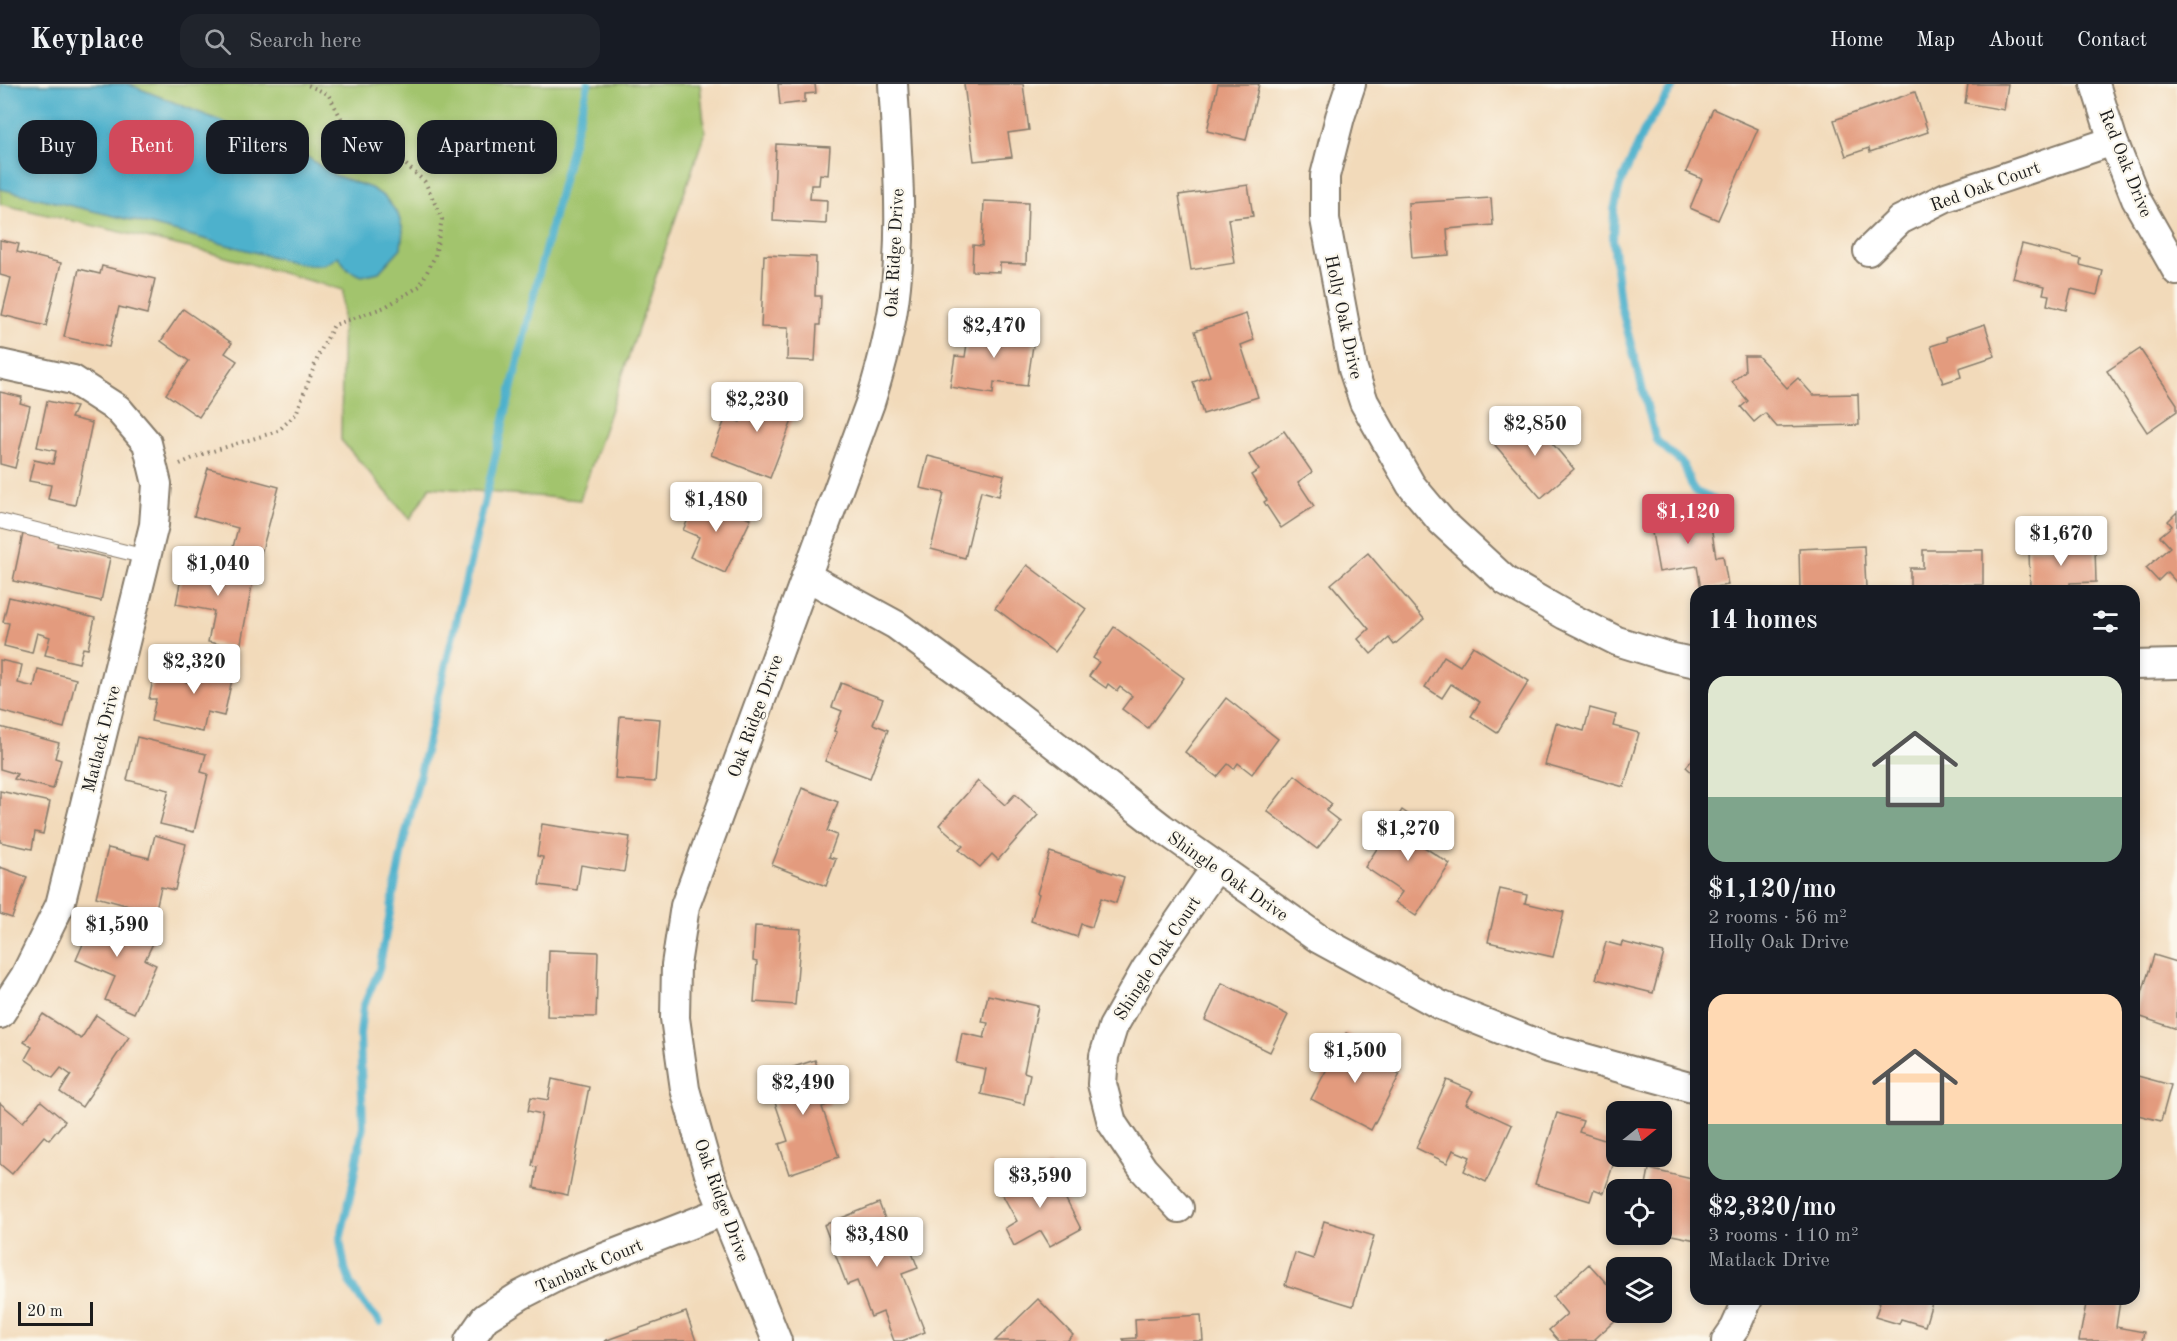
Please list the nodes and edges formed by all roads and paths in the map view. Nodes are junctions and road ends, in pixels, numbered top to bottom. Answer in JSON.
{"nodes":[{"id":1,"x":305,"y":84,"type":"edge"},
{"id":2,"x":893,"y":84,"type":"edge"},
{"id":3,"x":1351,"y":84,"type":"edge"},
{"id":4,"x":2095,"y":84,"type":"edge"},
{"id":5,"x":2113,"y":141,"type":"junction"},
{"id":6,"x":1868,"y":251,"type":"dead end"},
{"id":7,"x":2177,"y":271,"type":"edge"},
{"id":8,"x":0,"y":364,"type":"edge"},
{"id":9,"x":156,"y":484,"type":"junction"},
{"id":10,"x":0,"y":521,"type":"edge"},
{"id":11,"x":146,"y":557,"type":"junction"},
{"id":12,"x":806,"y":576,"type":"junction"},
{"id":13,"x":1690,"y":662,"type":"edge"},
{"id":14,"x":2177,"y":664,"type":"edge"},
{"id":15,"x":2140,"y":665,"type":"edge"},
{"id":16,"x":1216,"y":867,"type":"junction"},
{"id":17,"x":0,"y":1014,"type":"edge"},
{"id":18,"x":1690,"y":1087,"type":"edge"},
{"id":19,"x":1179,"y":1208,"type":"dead end"},
{"id":20,"x":724,"y":1211,"type":"junction"},
{"id":21,"x":1745,"y":1305,"type":"edge"},
{"id":22,"x":469,"y":1341,"type":"edge"},
{"id":23,"x":777,"y":1341,"type":"edge"},
{"id":24,"x":1726,"y":1341,"type":"edge"}],
"edges":[{"from":1,"to":9,"type":"path"},
{"from":2,"to":12,"type":"street","name":"Oak Ridge Drive"},
{"from":3,"to":13,"type":"street","name":"Holly Oak Drive"},
{"from":4,"to":5,"type":"street","name":"Red Oak Drive"},
{"from":5,"to":6,"type":"street","name":"Red Oak Court"},
{"from":5,"to":7,"type":"street","name":"Red Oak Drive"},
{"from":8,"to":9,"type":"street","name":"Matlack Drive"},
{"from":9,"to":11,"type":"street","name":"Matlack Drive"},
{"from":10,"to":11,"type":"lane"},
{"from":11,"to":17,"type":"street","name":"Matlack Drive"},
{"from":12,"to":16,"type":"street","name":"Shingle Oak Drive"},
{"from":12,"to":20,"type":"street","name":"Oak Ridge Drive"},
{"from":14,"to":15,"type":"street"},
{"from":16,"to":18,"type":"street","name":"Shingle Oak Drive"},
{"from":16,"to":19,"type":"street","name":"Shingle Oak Court"},
{"from":20,"to":22,"type":"street","name":"Tanbark Court"},
{"from":20,"to":23,"type":"street","name":"Oak Ridge Drive"},
{"from":21,"to":24,"type":"street"}]}
